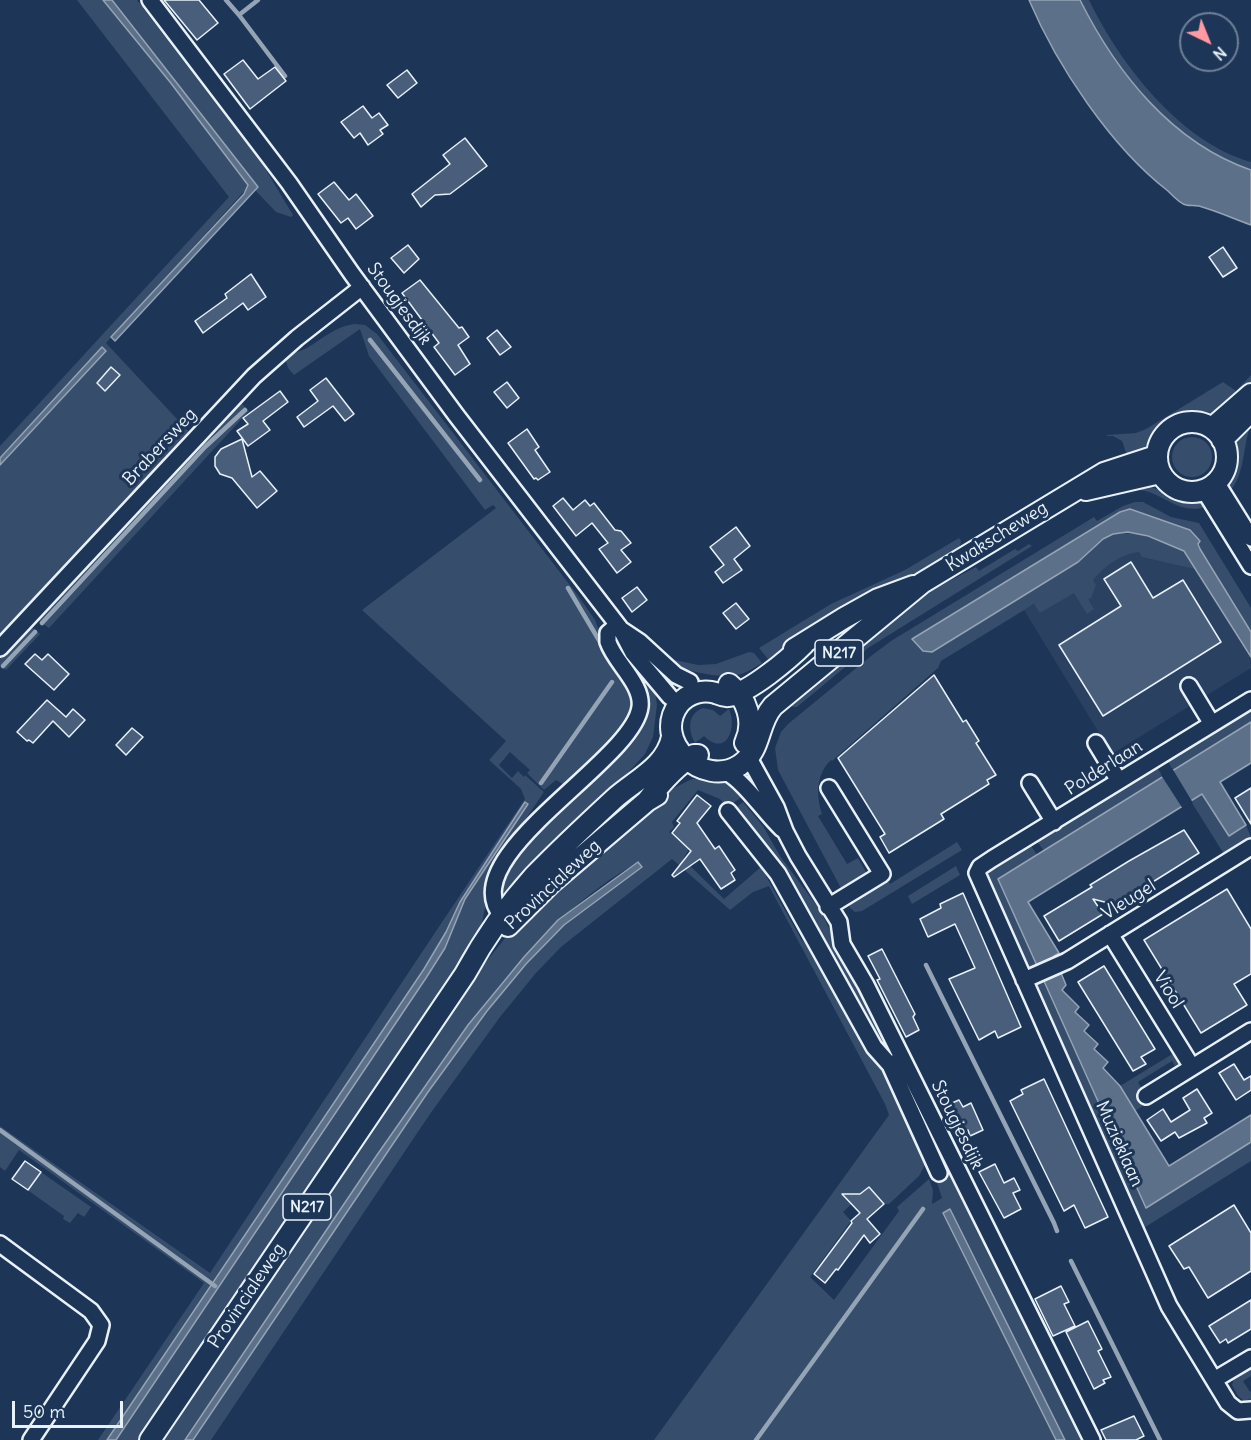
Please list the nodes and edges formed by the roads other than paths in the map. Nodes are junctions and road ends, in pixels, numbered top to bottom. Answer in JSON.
{"nodes":[{"id":1,"x":150,"y":0,"type":"edge"},
{"id":2,"x":362,"y":287,"type":"junction"},
{"id":3,"x":1251,"y":394,"type":"edge"},
{"id":4,"x":1251,"y":411,"type":"edge"},
{"id":5,"x":1217,"y":434,"type":"junction"},
{"id":6,"x":1158,"y":465,"type":"junction"},
{"id":7,"x":1210,"y":486,"type":"junction"},
{"id":8,"x":1251,"y":538,"type":"edge"},
{"id":9,"x":1251,"y":566,"type":"edge"},
{"id":10,"x":922,"y":583,"type":"junction"},
{"id":11,"x":618,"y":626,"type":"junction"},
{"id":12,"x":0,"y":648,"type":"edge"},
{"id":13,"x":690,"y":682,"type":"junction"},
{"id":14,"x":1188,"y":686,"type":"dead end"},
{"id":15,"x":734,"y":689,"type":"junction"},
{"id":16,"x":1251,"y":700,"type":"edge"},
{"id":17,"x":673,"y":704,"type":"junction"},
{"id":18,"x":1212,"y":724,"type":"junction"},
{"id":19,"x":667,"y":732,"type":"junction"},
{"id":20,"x":1096,"y":742,"type":"dead end"},
{"id":21,"x":746,"y":751,"type":"junction"},
{"id":22,"x":693,"y":764,"type":"junction"},
{"id":23,"x":725,"y":771,"type":"junction"},
{"id":24,"x":1119,"y":781,"type":"junction"},
{"id":25,"x":1030,"y":783,"type":"dead end"},
{"id":26,"x":829,"y":788,"type":"dead end"},
{"id":27,"x":728,"y":811,"type":"dead end"},
{"id":28,"x":1054,"y":822,"type":"junction"},
{"id":29,"x":784,"y":831,"type":"junction"},
{"id":30,"x":1251,"y":847,"type":"edge"},
{"id":31,"x":978,"y":871,"type":"joint"},
{"id":32,"x":828,"y":907,"type":"junction"},
{"id":33,"x":502,"y":916,"type":"junction"},
{"id":34,"x":1110,"y":934,"type":"junction"},
{"id":35,"x":465,"y":974,"type":"junction"},
{"id":36,"x":1031,"y":977,"type":"junction"},
{"id":37,"x":1251,"y":1031,"type":"edge"},
{"id":38,"x":896,"y":1062,"type":"junction"},
{"id":39,"x":1192,"y":1067,"type":"junction"},
{"id":40,"x":1146,"y":1096,"type":"dead end"},
{"id":41,"x":939,"y":1173,"type":"dead end"},
{"id":42,"x":0,"y":1244,"type":"edge"},
{"id":43,"x":1251,"y":1358,"type":"edge"},
{"id":44,"x":1214,"y":1380,"type":"junction"},
{"id":45,"x":1251,"y":1410,"type":"edge"},
{"id":46,"x":31,"y":1440,"type":"edge"},
{"id":47,"x":150,"y":1440,"type":"edge"},
{"id":48,"x":1092,"y":1440,"type":"edge"}],
"edges":[{"from":1,"to":2,"type":"street","name":"Stougjesdijk"},
{"from":2,"to":11,"type":"street","name":"Stougjesdijk"},
{"from":2,"to":12,"type":"street","name":"Brabersweg"},
{"from":3,"to":5,"type":"main road"},
{"from":4,"to":5,"type":"main road"},
{"from":5,"to":6,"type":"main road"},
{"from":5,"to":7,"type":"main road"},
{"from":6,"to":7,"type":"main road"},
{"from":6,"to":10,"type":"main road","name":"Kwakscheweg","number":"N217"},
{"from":7,"to":8,"type":"street"},
{"from":7,"to":9,"type":"street"},
{"from":10,"to":15,"type":"main road","name":"Kwakscheweg","number":"N217"},
{"from":10,"to":21,"type":"main road","name":"Kwakscheweg","number":"N217"},
{"from":11,"to":13,"type":"street","name":"Stougjesdijk"},
{"from":11,"to":17,"type":"street","name":"Stougjesdijk"},
{"from":11,"to":33,"type":"street"},
{"from":13,"to":15,"type":"main road"},
{"from":13,"to":17,"type":"main road"},
{"from":14,"to":18,"type":"street"},
{"from":15,"to":17,"type":"main road","number":"N217"},
{"from":15,"to":21,"type":"main road"},
{"from":16,"to":18,"type":"street","name":"Polderlaan"},
{"from":17,"to":19,"type":"main road","number":"N217"},
{"from":18,"to":24,"type":"street","name":"Polderlaan"},
{"from":19,"to":22,"type":"main road"},
{"from":19,"to":33,"type":"main road","name":"Provincialeweg","number":"N217"},
{"from":20,"to":24,"type":"street"},
{"from":21,"to":22,"type":"main road","number":"N217"},
{"from":21,"to":23,"type":"main road"},
{"from":21,"to":29,"type":"street","name":"Stougjesdijk"},
{"from":22,"to":23,"type":"main road"},
{"from":22,"to":35,"type":"main road","name":"Provincialeweg","number":"N217"},
{"from":23,"to":29,"type":"street","name":"Stougjesdijk"},
{"from":24,"to":28,"type":"street","name":"Polderlaan"},
{"from":25,"to":28,"type":"street"},
{"from":26,"to":32,"type":"street"},
{"from":27,"to":38,"type":"street"},
{"from":28,"to":31,"type":"street","name":"Polderlaan"},
{"from":29,"to":32,"type":"street","name":"Stougjesdijk"},
{"from":30,"to":34,"type":"street","name":"Vleugel"},
{"from":31,"to":36,"type":"street","name":"Muzieklaan"},
{"from":32,"to":38,"type":"street","name":"Stougjesdijk"},
{"from":33,"to":35,"type":"main road","name":"Provincialeweg","number":"N217"},
{"from":34,"to":36,"type":"street","name":"Vleugel"},
{"from":34,"to":39,"type":"street","name":"Viool"},
{"from":35,"to":47,"type":"main road","name":"Provincialeweg","number":"N217"},
{"from":36,"to":44,"type":"street","name":"Muzieklaan"},
{"from":37,"to":39,"type":"street"},
{"from":38,"to":41,"type":"street"},
{"from":38,"to":48,"type":"street","name":"Stougjesdijk"},
{"from":39,"to":40,"type":"street"},
{"from":42,"to":46,"type":"street"},
{"from":43,"to":44,"type":"street"},
{"from":44,"to":45,"type":"street","name":"Muzieklaan"}]}
